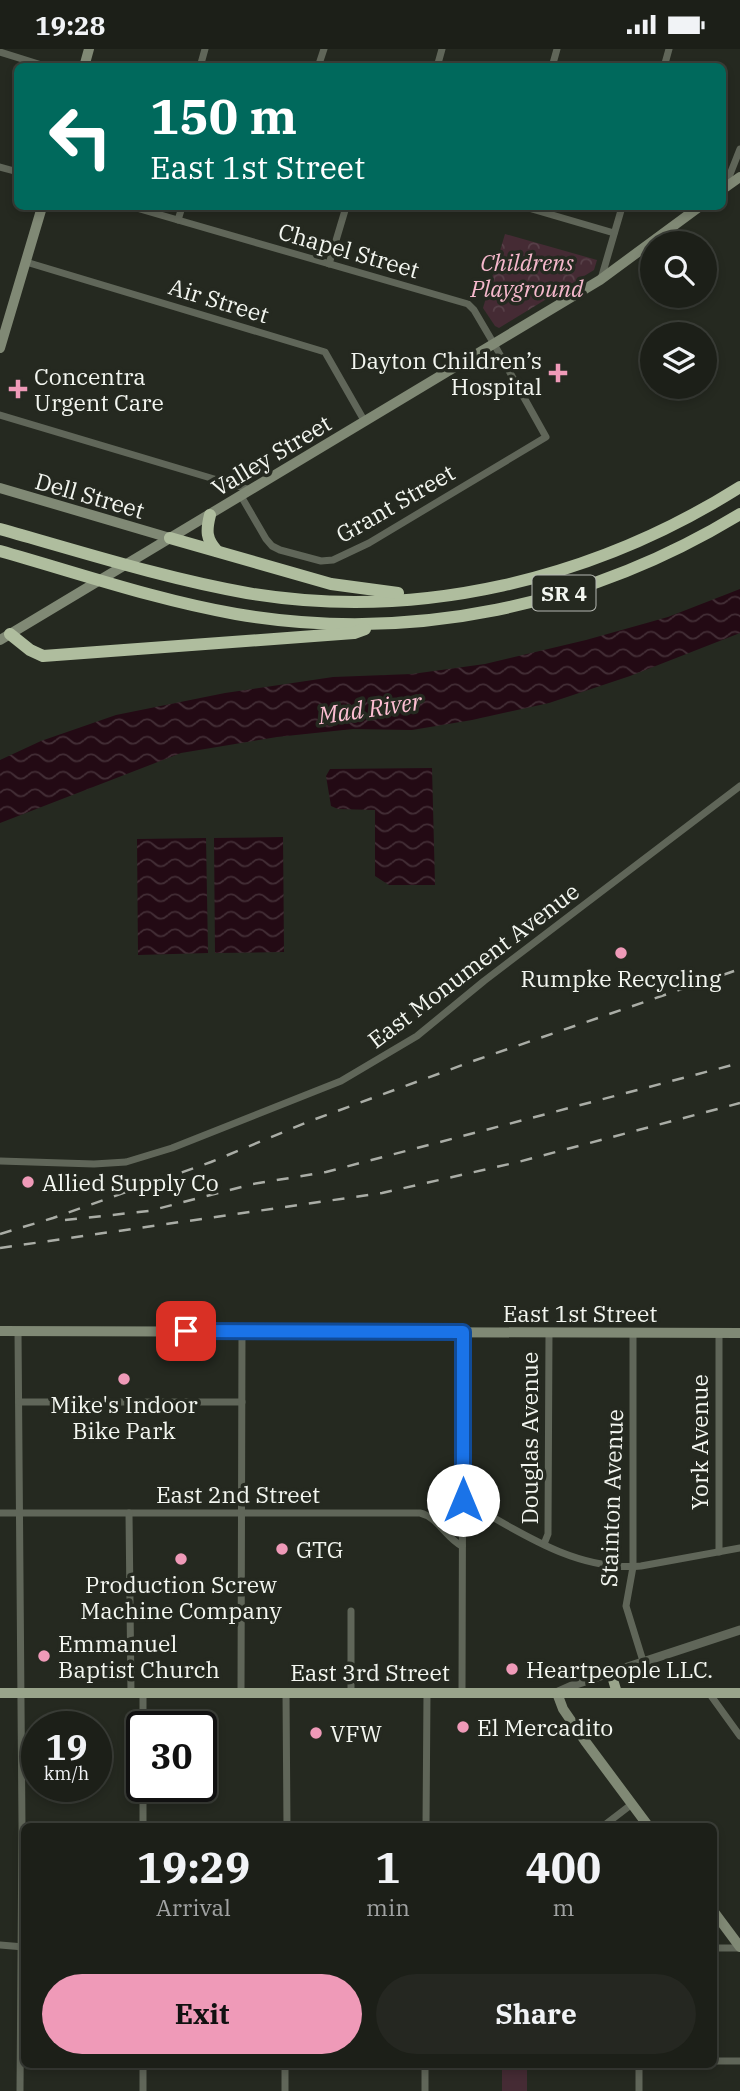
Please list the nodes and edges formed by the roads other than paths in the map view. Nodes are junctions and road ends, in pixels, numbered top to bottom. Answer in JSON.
{"nodes":[{"id":1,"x":0,"y":52,"type":"edge"},
{"id":2,"x":35,"y":63,"type":"edge"},
{"id":3,"x":740,"y":149,"type":"edge"},
{"id":4,"x":726,"y":183,"type":"edge"},
{"id":5,"x":41,"y":210,"type":"edge"},
{"id":6,"x":143,"y":210,"type":"edge"},
{"id":7,"x":181,"y":210,"type":"edge"},
{"id":8,"x":345,"y":210,"type":"edge"},
{"id":9,"x":535,"y":210,"type":"edge"},
{"id":10,"x":621,"y":210,"type":"edge"},
{"id":11,"x":695,"y":210,"type":"edge"},
{"id":12,"x":178,"y":220,"type":"junction"},
{"id":13,"x":614,"y":233,"type":"junction"},
{"id":14,"x":26,"y":262,"type":"junction"},
{"id":15,"x":329,"y":264,"type":"junction"},
{"id":16,"x":600,"y":280,"type":"junction"},
{"id":17,"x":1,"y":343,"type":"edge"},
{"id":18,"x":494,"y":344,"type":"junction"},
{"id":19,"x":0,"y":415,"type":"edge"},
{"id":20,"x":365,"y":422,"type":"junction"},
{"id":21,"x":546,"y":437,"type":"joint"},
{"id":22,"x":740,"y":487,"type":"edge"},
{"id":23,"x":0,"y":488,"type":"edge"},
{"id":24,"x":251,"y":490,"type":"junction"},
{"id":25,"x":240,"y":496,"type":"junction"},
{"id":26,"x":740,"y":514,"type":"edge"},
{"id":27,"x":210,"y":515,"type":"junction"},
{"id":28,"x":0,"y":529,"type":"edge"},
{"id":29,"x":170,"y":538,"type":"junction"},
{"id":30,"x":0,"y":551,"type":"edge"},
{"id":31,"x":217,"y":551,"type":"junction"},
{"id":32,"x":426,"y":598,"type":"junction"},
{"id":33,"x":373,"y":625,"type":"junction"},
{"id":34,"x":3,"y":633,"type":"edge"},
{"id":35,"x":740,"y":786,"type":"edge"},
{"id":36,"x":0,"y":1161,"type":"edge"},
{"id":37,"x":0,"y":1331,"type":"edge"},
{"id":38,"x":19,"y":1331,"type":"junction"},
{"id":39,"x":242,"y":1331,"type":"junction"},
{"id":40,"x":463,"y":1332,"type":"junction"},
{"id":41,"x":549,"y":1332,"type":"junction"},
{"id":42,"x":633,"y":1332,"type":"junction"},
{"id":43,"x":719,"y":1332,"type":"junction"},
{"id":44,"x":740,"y":1332,"type":"edge"},
{"id":45,"x":19,"y":1402,"type":"junction"},
{"id":46,"x":242,"y":1402,"type":"junction"},
{"id":47,"x":463,"y":1500,"type":"junction"},
{"id":48,"x":0,"y":1513,"type":"edge"},
{"id":49,"x":19,"y":1513,"type":"junction"},
{"id":50,"x":129,"y":1513,"type":"junction"},
{"id":51,"x":242,"y":1513,"type":"junction"},
{"id":52,"x":544,"y":1544,"type":"junction"},
{"id":53,"x":462,"y":1546,"type":"junction"},
{"id":54,"x":740,"y":1548,"type":"edge"},
{"id":55,"x":719,"y":1552,"type":"junction"},
{"id":56,"x":633,"y":1567,"type":"junction"},
{"id":57,"x":351,"y":1611,"type":"dead end"},
{"id":58,"x":740,"y":1630,"type":"edge"},
{"id":59,"x":643,"y":1661,"type":"junction"},
{"id":60,"x":611,"y":1673,"type":"junction"},
{"id":61,"x":0,"y":1693,"type":"edge"},
{"id":62,"x":20,"y":1693,"type":"junction"},
{"id":63,"x":131,"y":1693,"type":"junction"},
{"id":64,"x":143,"y":1693,"type":"junction"},
{"id":65,"x":241,"y":1693,"type":"junction"},
{"id":66,"x":286,"y":1693,"type":"junction"},
{"id":67,"x":351,"y":1693,"type":"junction"},
{"id":68,"x":427,"y":1693,"type":"junction"},
{"id":69,"x":462,"y":1693,"type":"junction"},
{"id":70,"x":557,"y":1693,"type":"junction"},
{"id":71,"x":617,"y":1693,"type":"junction"},
{"id":72,"x":709,"y":1693,"type":"junction"},
{"id":73,"x":740,"y":1693,"type":"edge"},
{"id":74,"x":143,"y":1711,"type":"edge"},
{"id":75,"x":740,"y":1736,"type":"edge"},
{"id":76,"x":143,"y":1802,"type":"edge"},
{"id":77,"x":632,"y":1804,"type":"junction"},
{"id":78,"x":22,"y":1823,"type":"edge"},
{"id":79,"x":143,"y":1823,"type":"edge"},
{"id":80,"x":287,"y":1823,"type":"edge"},
{"id":81,"x":426,"y":1823,"type":"edge"},
{"id":82,"x":607,"y":1823,"type":"edge"},
{"id":83,"x":646,"y":1823,"type":"edge"},
{"id":84,"x":717,"y":1916,"type":"edge"},
{"id":85,"x":0,"y":1945,"type":"edge"},
{"id":86,"x":21,"y":1947,"type":"edge"},
{"id":87,"x":740,"y":1947,"type":"edge"},
{"id":88,"x":717,"y":1948,"type":"edge"},
{"id":89,"x":21,"y":2043,"type":"edge"},
{"id":90,"x":740,"y":2060,"type":"edge"},
{"id":91,"x":717,"y":2061,"type":"edge"},
{"id":92,"x":143,"y":2068,"type":"edge"},
{"id":93,"x":285,"y":2068,"type":"edge"},
{"id":94,"x":425,"y":2068,"type":"edge"},
{"id":95,"x":639,"y":2068,"type":"edge"},
{"id":96,"x":20,"y":2091,"type":"edge"},
{"id":97,"x":143,"y":2091,"type":"edge"},
{"id":98,"x":285,"y":2091,"type":"edge"},
{"id":99,"x":425,"y":2091,"type":"edge"},
{"id":100,"x":639,"y":2091,"type":"edge"}],
"edges":[{"from":1,"to":2,"type":"street"},
{"from":3,"to":4,"type":"street"},
{"from":5,"to":14,"type":"main road"},
{"from":6,"to":12,"type":"street","name":"Chapel Street"},
{"from":7,"to":12,"type":"street"},
{"from":8,"to":15,"type":"street"},
{"from":9,"to":13,"type":"street"},
{"from":10,"to":13,"type":"street"},
{"from":11,"to":16,"type":"main road","name":"Valley Street"},
{"from":12,"to":15,"type":"street","name":"Chapel Street"},
{"from":13,"to":16,"type":"street"},
{"from":14,"to":17,"type":"main road"},
{"from":14,"to":20,"type":"street","name":"Air Street"},
{"from":15,"to":18,"type":"street","name":"Chapel Street"},
{"from":16,"to":18,"type":"main road","name":"Valley Street"},
{"from":18,"to":20,"type":"main road","name":"Valley Street"},
{"from":18,"to":21,"type":"street","name":"Chapel Street"},
{"from":19,"to":24,"type":"street"},
{"from":20,"to":24,"type":"main road","name":"Valley Street"},
{"from":21,"to":25,"type":"street","name":"Grant Street"},
{"from":22,"to":32,"type":"highway","number":"SR 4"},
{"from":23,"to":29,"type":"main road","name":"Dell Street"},
{"from":24,"to":25,"type":"main road","name":"Valley Street"},
{"from":25,"to":27,"type":"main road","name":"Valley Street"},
{"from":26,"to":33,"type":"highway","number":"SR 4"},
{"from":27,"to":29,"type":"main road","name":"Valley Street"},
{"from":27,"to":31,"type":"highway"},
{"from":28,"to":32,"type":"highway","number":"SR 4"},
{"from":29,"to":31,"type":"highway"},
{"from":29,"to":34,"type":"main road","name":"Valley Street"},
{"from":30,"to":33,"type":"highway","number":"SR 4"},
{"from":31,"to":32,"type":"highway"},
{"from":33,"to":34,"type":"highway"},
{"from":35,"to":36,"type":"street","name":"East Monument Avenue"},
{"from":37,"to":38,"type":"main road","name":"East 1st Street"},
{"from":38,"to":39,"type":"main road","name":"East 1st Street"},
{"from":38,"to":45,"type":"street"},
{"from":39,"to":40,"type":"main road","name":"East 1st Street"},
{"from":39,"to":46,"type":"street"},
{"from":40,"to":41,"type":"main road","name":"East 1st Street"},
{"from":40,"to":47,"type":"street"},
{"from":41,"to":42,"type":"main road","name":"East 1st Street"},
{"from":41,"to":52,"type":"street","name":"Douglas Avenue"},
{"from":42,"to":43,"type":"main road","name":"East 1st Street"},
{"from":42,"to":56,"type":"street","name":"Stainton Avenue"},
{"from":43,"to":44,"type":"main road","name":"East 1st Street"},
{"from":43,"to":55,"type":"street","name":"York Avenue"},
{"from":45,"to":46,"type":"street"},
{"from":45,"to":49,"type":"street"},
{"from":46,"to":51,"type":"street"},
{"from":47,"to":52,"type":"street"},
{"from":47,"to":53,"type":"street"},
{"from":48,"to":49,"type":"street","name":"East 2nd Street"},
{"from":49,"to":50,"type":"street","name":"East 2nd Street"},
{"from":49,"to":62,"type":"street"},
{"from":50,"to":51,"type":"street","name":"East 2nd Street"},
{"from":50,"to":63,"type":"street"},
{"from":51,"to":53,"type":"street","name":"East 2nd Street"},
{"from":51,"to":65,"type":"street"},
{"from":52,"to":56,"type":"street"},
{"from":53,"to":69,"type":"street"},
{"from":54,"to":55,"type":"street"},
{"from":55,"to":56,"type":"street"},
{"from":56,"to":59,"type":"street","name":"Stainton Avenue"},
{"from":57,"to":67,"type":"street"},
{"from":58,"to":59,"type":"street"},
{"from":59,"to":60,"type":"street"},
{"from":60,"to":70,"type":"street"},
{"from":60,"to":71,"type":"main road"},
{"from":61,"to":62,"type":"main road","name":"East 3rd Street"},
{"from":62,"to":63,"type":"main road","name":"East 3rd Street"},
{"from":62,"to":78,"type":"street"},
{"from":63,"to":64,"type":"main road","name":"East 3rd Street"},
{"from":64,"to":65,"type":"main road","name":"East 3rd Street"},
{"from":64,"to":74,"type":"street"},
{"from":65,"to":66,"type":"main road","name":"East 3rd Street"},
{"from":66,"to":67,"type":"main road","name":"East 3rd Street"},
{"from":66,"to":80,"type":"street"},
{"from":67,"to":68,"type":"main road","name":"East 3rd Street"},
{"from":68,"to":69,"type":"main road","name":"East 3rd Street"},
{"from":68,"to":81,"type":"street"},
{"from":69,"to":70,"type":"main road","name":"East 3rd Street"},
{"from":70,"to":71,"type":"main road","name":"East 3rd Street"},
{"from":70,"to":77,"type":"main road"},
{"from":71,"to":72,"type":"main road","name":"East 3rd Street"},
{"from":72,"to":73,"type":"main road","name":"East 3rd Street"},
{"from":72,"to":75,"type":"street"},
{"from":76,"to":79,"type":"street"},
{"from":77,"to":82,"type":"street"},
{"from":77,"to":83,"type":"main road"},
{"from":84,"to":87,"type":"main road"},
{"from":85,"to":86,"type":"street"},
{"from":87,"to":88,"type":"street"},
{"from":89,"to":96,"type":"street"},
{"from":90,"to":91,"type":"street"},
{"from":92,"to":97,"type":"street"},
{"from":93,"to":98,"type":"street"},
{"from":94,"to":99,"type":"street"},
{"from":95,"to":100,"type":"street"}]}
